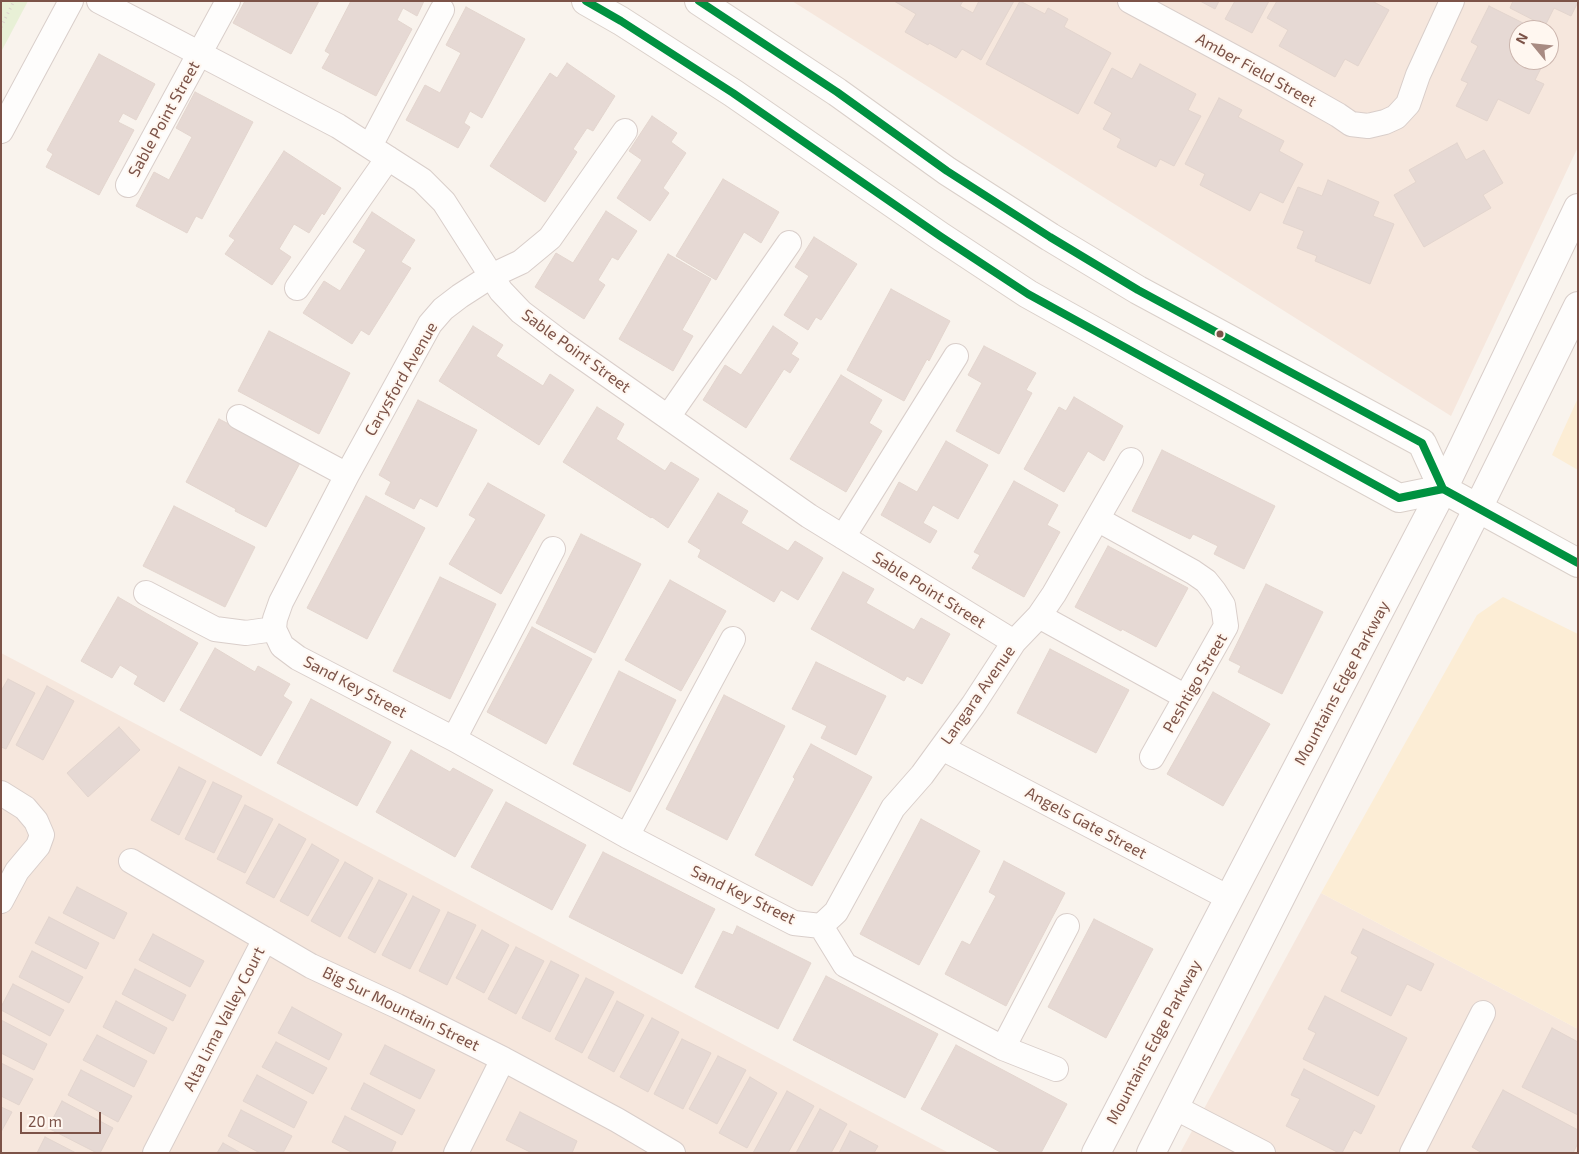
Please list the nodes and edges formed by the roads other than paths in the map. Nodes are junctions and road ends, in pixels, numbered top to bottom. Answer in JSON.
{"nodes":[{"id":1,"x":71,"y":1,"type":"edge"},
{"id":2,"x":99,"y":1,"type":"edge"},
{"id":3,"x":228,"y":1,"type":"edge"},
{"id":4,"x":586,"y":1,"type":"edge"},
{"id":5,"x":699,"y":1,"type":"edge"},
{"id":6,"x":1130,"y":1,"type":"edge"},
{"id":7,"x":1452,"y":1,"type":"edge"},
{"id":8,"x":442,"y":10,"type":"dead end"},
{"id":9,"x":200,"y":54,"type":"junction"},
{"id":10,"x":1,"y":131,"type":"edge"},
{"id":11,"x":625,"y":131,"type":"dead end"},
{"id":12,"x":379,"y":152,"type":"junction"},
{"id":13,"x":128,"y":185,"type":"dead end"},
{"id":14,"x":1578,"y":208,"type":"edge"},
{"id":15,"x":789,"y":243,"type":"dead end"},
{"id":16,"x":491,"y":276,"type":"junction"},
{"id":17,"x":297,"y":288,"type":"dead end"},
{"id":18,"x":1578,"y":306,"type":"edge"},
{"id":19,"x":956,"y":356,"type":"dead end"},
{"id":20,"x":239,"y":417,"type":"dead end"},
{"id":21,"x":668,"y":417,"type":"junction"},
{"id":22,"x":1131,"y":460,"type":"dead end"},
{"id":23,"x":347,"y":475,"type":"junction"},
{"id":24,"x":1442,"y":489,"type":"junction"},
{"id":25,"x":1478,"y":508,"type":"junction"},
{"id":26,"x":1097,"y":519,"type":"junction"},
{"id":27,"x":843,"y":537,"type":"junction"},
{"id":28,"x":553,"y":549,"type":"dead end"},
{"id":29,"x":1578,"y":563,"type":"edge"},
{"id":30,"x":146,"y":593,"type":"dead end"},
{"id":31,"x":1039,"y":616,"type":"junction"},
{"id":32,"x":275,"y":624,"type":"junction"},
{"id":33,"x":733,"y":639,"type":"dead end"},
{"id":34,"x":1014,"y":642,"type":"junction"},
{"id":35,"x":1186,"y":697,"type":"junction"},
{"id":36,"x":454,"y":739,"type":"junction"},
{"id":37,"x":942,"y":748,"type":"junction"},
{"id":38,"x":1152,"y":757,"type":"dead end"},
{"id":39,"x":1,"y":794,"type":"edge"},
{"id":40,"x":627,"y":836,"type":"junction"},
{"id":41,"x":132,"y":861,"type":"dead end"},
{"id":42,"x":1229,"y":898,"type":"junction"},
{"id":43,"x":1,"y":901,"type":"edge"},
{"id":44,"x":821,"y":926,"type":"junction"},
{"id":45,"x":1067,"y":926,"type":"dead end"},
{"id":46,"x":265,"y":939,"type":"junction"},
{"id":47,"x":1483,"y":1013,"type":"dead end"},
{"id":48,"x":1003,"y":1048,"type":"junction"},
{"id":49,"x":503,"y":1059,"type":"junction"},
{"id":50,"x":1056,"y":1069,"type":"dead end"},
{"id":51,"x":1174,"y":1107,"type":"junction"},
{"id":52,"x":156,"y":1153,"type":"edge"},
{"id":53,"x":456,"y":1153,"type":"edge"},
{"id":54,"x":673,"y":1153,"type":"edge"},
{"id":55,"x":1096,"y":1153,"type":"edge"},
{"id":56,"x":1151,"y":1153,"type":"edge"},
{"id":57,"x":1263,"y":1153,"type":"edge"},
{"id":58,"x":1412,"y":1153,"type":"edge"}],
"edges":[{"from":1,"to":10,"type":"street"},
{"from":2,"to":9,"type":"street","name":"Sable Point Street"},
{"from":3,"to":9,"type":"street","name":"Sable Point Street"},
{"from":4,"to":24,"type":"main road"},
{"from":5,"to":24,"type":"main road"},
{"from":6,"to":7,"type":"street","name":"Amber Field Street"},
{"from":8,"to":12,"type":"street"},
{"from":9,"to":12,"type":"street","name":"Sable Point Street"},
{"from":9,"to":13,"type":"street","name":"Sable Point Street"},
{"from":11,"to":16,"type":"street"},
{"from":12,"to":16,"type":"street","name":"Sable Point Street"},
{"from":12,"to":17,"type":"street"},
{"from":14,"to":24,"type":"main road","name":"Mountains Edge Parkway"},
{"from":15,"to":21,"type":"street"},
{"from":16,"to":21,"type":"street","name":"Sable Point Street"},
{"from":16,"to":23,"type":"street","name":"Carysford Avenue"},
{"from":18,"to":25,"type":"main road"},
{"from":19,"to":27,"type":"street"},
{"from":20,"to":23,"type":"street"},
{"from":21,"to":27,"type":"street","name":"Sable Point Street"},
{"from":22,"to":26,"type":"street","name":"Langara Avenue"},
{"from":23,"to":32,"type":"street","name":"Carysford Avenue"},
{"from":24,"to":25,"type":"main road"},
{"from":24,"to":42,"type":"main road","name":"Mountains Edge Parkway"},
{"from":25,"to":29,"type":"main road"},
{"from":25,"to":51,"type":"main road"},
{"from":26,"to":31,"type":"street","name":"Langara Avenue"},
{"from":26,"to":35,"type":"street","name":"Peshtigo Street"},
{"from":27,"to":34,"type":"street","name":"Sable Point Street"},
{"from":28,"to":36,"type":"street"},
{"from":30,"to":32,"type":"street"},
{"from":31,"to":34,"type":"street","name":"Langara Avenue"},
{"from":31,"to":35,"type":"street"},
{"from":32,"to":36,"type":"street","name":"Sand Key Street"},
{"from":33,"to":40,"type":"street"},
{"from":34,"to":37,"type":"street","name":"Langara Avenue"},
{"from":35,"to":38,"type":"street","name":"Peshtigo Street"},
{"from":36,"to":40,"type":"street","name":"Sand Key Street"},
{"from":37,"to":42,"type":"street","name":"Angels Gate Street"},
{"from":37,"to":44,"type":"street","name":"Langara Avenue"},
{"from":39,"to":43,"type":"street"},
{"from":40,"to":44,"type":"street","name":"Sand Key Street"},
{"from":41,"to":46,"type":"street","name":"Big Sur Mountain Street"},
{"from":42,"to":55,"type":"main road","name":"Mountains Edge Parkway"},
{"from":44,"to":48,"type":"street"},
{"from":45,"to":48,"type":"street"},
{"from":46,"to":49,"type":"street","name":"Big Sur Mountain Street"},
{"from":46,"to":52,"type":"street","name":"Alta Lima Valley Court"},
{"from":47,"to":58,"type":"street"},
{"from":48,"to":50,"type":"street"},
{"from":49,"to":53,"type":"street"},
{"from":49,"to":54,"type":"street","name":"Big Sur Mountain Street"},
{"from":51,"to":56,"type":"main road"},
{"from":51,"to":57,"type":"street"}]}
